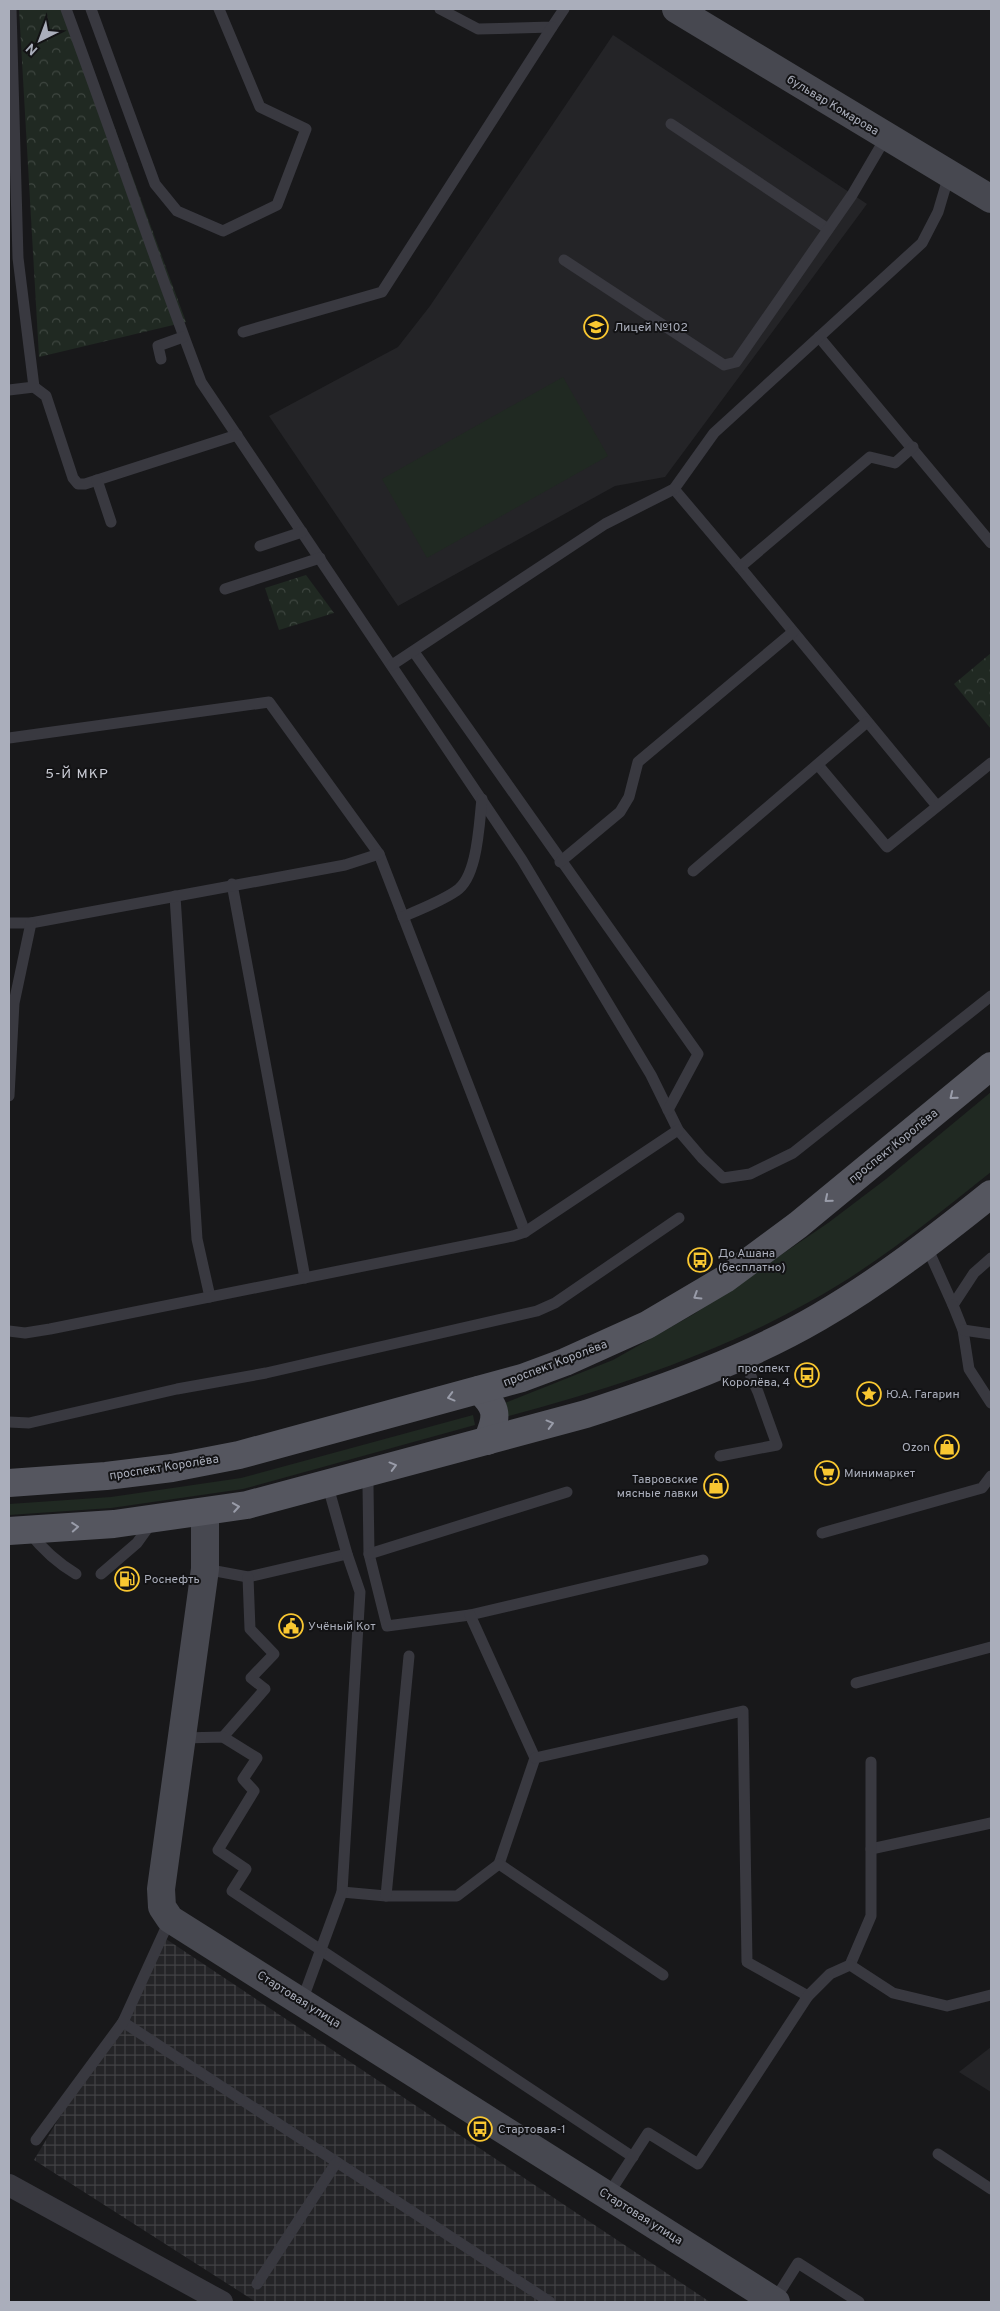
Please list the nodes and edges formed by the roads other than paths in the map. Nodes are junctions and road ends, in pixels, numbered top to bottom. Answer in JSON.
{"nodes":[{"id":1,"x":11,"y":9,"type":"edge"},
{"id":2,"x":66,"y":9,"type":"edge"},
{"id":3,"x":91,"y":9,"type":"edge"},
{"id":4,"x":220,"y":9,"type":"edge"},
{"id":5,"x":440,"y":9,"type":"edge"},
{"id":6,"x":564,"y":9,"type":"edge"},
{"id":7,"x":676,"y":9,"type":"edge"},
{"id":8,"x":552,"y":27,"type":"junction"},
{"id":9,"x":671,"y":124,"type":"dead end"},
{"id":10,"x":886,"y":137,"type":"junction"},
{"id":11,"x":950,"y":175,"type":"junction"},
{"id":12,"x":991,"y":200,"type":"edge"},
{"id":13,"x":828,"y":229,"type":"junction"},
{"id":14,"x":13,"y":258,"type":"edge"},
{"id":15,"x":564,"y":260,"type":"dead end"},
{"id":16,"x":243,"y":332,"type":"dead end"},
{"id":17,"x":183,"y":336,"type":"junction"},
{"id":18,"x":819,"y":337,"type":"junction"},
{"id":19,"x":161,"y":359,"type":"dead end"},
{"id":20,"x":34,"y":387,"type":"junction"},
{"id":21,"x":9,"y":390,"type":"edge"},
{"id":22,"x":237,"y":435,"type":"junction"},
{"id":23,"x":913,"y":447,"type":"junction"},
{"id":24,"x":97,"y":480,"type":"junction"},
{"id":25,"x":674,"y":489,"type":"junction"},
{"id":26,"x":110,"y":522,"type":"dead end"},
{"id":27,"x":302,"y":532,"type":"junction"},
{"id":28,"x":991,"y":543,"type":"edge"},
{"id":29,"x":260,"y":546,"type":"dead end"},
{"id":30,"x":320,"y":558,"type":"junction"},
{"id":31,"x":740,"y":567,"type":"junction"},
{"id":32,"x":225,"y":589,"type":"dead end"},
{"id":33,"x":793,"y":632,"type":"junction"},
{"id":34,"x":414,"y":652,"type":"junction"},
{"id":35,"x":392,"y":665,"type":"junction"},
{"id":36,"x":867,"y":722,"type":"junction"},
{"id":37,"x":9,"y":738,"type":"edge"},
{"id":38,"x":991,"y":764,"type":"edge"},
{"id":39,"x":818,"y":765,"type":"junction"},
{"id":40,"x":482,"y":799,"type":"junction"},
{"id":41,"x":937,"y":806,"type":"junction"},
{"id":42,"x":379,"y":854,"type":"junction"},
{"id":43,"x":560,"y":862,"type":"junction"},
{"id":44,"x":693,"y":871,"type":"dead end"},
{"id":45,"x":232,"y":884,"type":"junction"},
{"id":46,"x":175,"y":896,"type":"junction"},
{"id":47,"x":403,"y":917,"type":"junction"},
{"id":48,"x":9,"y":922,"type":"edge"},
{"id":49,"x":31,"y":923,"type":"junction"},
{"id":50,"x":991,"y":996,"type":"edge"},
{"id":51,"x":991,"y":1066,"type":"edge"},
{"id":52,"x":9,"y":1096,"type":"edge"},
{"id":53,"x":668,"y":1110,"type":"junction"},
{"id":54,"x":678,"y":1130,"type":"junction"},
{"id":55,"x":991,"y":1194,"type":"edge"},
{"id":56,"x":679,"y":1218,"type":"dead end"},
{"id":57,"x":525,"y":1232,"type":"junction"},
{"id":58,"x":926,"y":1245,"type":"junction"},
{"id":59,"x":991,"y":1258,"type":"edge"},
{"id":60,"x":305,"y":1278,"type":"junction"},
{"id":61,"x":210,"y":1297,"type":"junction"},
{"id":62,"x":954,"y":1305,"type":"junction"},
{"id":63,"x":963,"y":1330,"type":"junction"},
{"id":64,"x":9,"y":1331,"type":"edge"},
{"id":65,"x":991,"y":1334,"type":"edge"},
{"id":66,"x":742,"y":1356,"type":"junction"},
{"id":67,"x":479,"y":1390,"type":"junction"},
{"id":68,"x":991,"y":1403,"type":"edge"},
{"id":69,"x":9,"y":1422,"type":"edge"},
{"id":70,"x":487,"y":1440,"type":"junction"},
{"id":71,"x":720,"y":1456,"type":"dead end"},
{"id":72,"x":365,"y":1474,"type":"junction"},
{"id":73,"x":991,"y":1476,"type":"edge"},
{"id":74,"x":9,"y":1483,"type":"edge"},
{"id":75,"x":327,"y":1484,"type":"junction"},
{"id":76,"x":567,"y":1492,"type":"dead end"},
{"id":77,"x":205,"y":1512,"type":"junction"},
{"id":78,"x":155,"y":1519,"type":"junction"},
{"id":79,"x":18,"y":1531,"type":"edge"},
{"id":80,"x":822,"y":1533,"type":"dead end"},
{"id":81,"x":347,"y":1554,"type":"junction"},
{"id":82,"x":369,"y":1554,"type":"junction"},
{"id":83,"x":703,"y":1560,"type":"dead end"},
{"id":84,"x":204,"y":1569,"type":"junction"},
{"id":85,"x":76,"y":1574,"type":"dead end"},
{"id":86,"x":101,"y":1574,"type":"dead end"},
{"id":87,"x":248,"y":1577,"type":"junction"},
{"id":88,"x":470,"y":1615,"type":"junction"},
{"id":89,"x":991,"y":1647,"type":"edge"},
{"id":90,"x":409,"y":1656,"type":"dead end"},
{"id":91,"x":856,"y":1683,"type":"dead end"},
{"id":92,"x":223,"y":1737,"type":"junction"},
{"id":93,"x":183,"y":1738,"type":"junction"},
{"id":94,"x":535,"y":1758,"type":"junction"},
{"id":95,"x":871,"y":1762,"type":"dead end"},
{"id":96,"x":991,"y":1823,"type":"edge"},
{"id":97,"x":870,"y":1849,"type":"junction"},
{"id":98,"x":499,"y":1864,"type":"junction"},
{"id":99,"x":342,"y":1892,"type":"junction"},
{"id":100,"x":386,"y":1896,"type":"junction"},
{"id":101,"x":170,"y":1919,"type":"junction"},
{"id":102,"x":321,"y":1949,"type":"junction"},
{"id":103,"x":850,"y":1964,"type":"junction"},
{"id":104,"x":663,"y":1974,"type":"dead end"},
{"id":105,"x":991,"y":1995,"type":"edge"},
{"id":106,"x":808,"y":1996,"type":"junction"},
{"id":107,"x":302,"y":2001,"type":"junction"},
{"id":108,"x":123,"y":2022,"type":"junction"},
{"id":109,"x":36,"y":2140,"type":"dead end"},
{"id":110,"x":938,"y":2154,"type":"dead end"},
{"id":111,"x":633,"y":2157,"type":"junction"},
{"id":112,"x":336,"y":2163,"type":"junction"},
{"id":113,"x":9,"y":2185,"type":"edge"},
{"id":114,"x":991,"y":2189,"type":"edge"},
{"id":115,"x":608,"y":2195,"type":"junction"},
{"id":116,"x":257,"y":2284,"type":"dead end"},
{"id":117,"x":222,"y":2302,"type":"edge"},
{"id":118,"x":550,"y":2302,"type":"edge"},
{"id":119,"x":775,"y":2302,"type":"edge"},
{"id":120,"x":859,"y":2302,"type":"edge"}],
"edges":[{"from":1,"to":14,"type":"lane"},
{"from":2,"to":17,"type":"lane"},
{"from":3,"to":4,"type":"lane"},
{"from":5,"to":8,"type":"lane"},
{"from":6,"to":8,"type":"lane"},
{"from":7,"to":10,"type":"street","name":"бульвар Комарова"},
{"from":8,"to":16,"type":"lane"},
{"from":9,"to":13,"type":"lane"},
{"from":10,"to":11,"type":"street","name":"бульвар Комарова"},
{"from":10,"to":13,"type":"lane"},
{"from":11,"to":12,"type":"street","name":"бульвар Комарова"},
{"from":11,"to":18,"type":"lane"},
{"from":13,"to":15,"type":"lane"},
{"from":14,"to":20,"type":"lane"},
{"from":17,"to":19,"type":"lane"},
{"from":17,"to":22,"type":"lane"},
{"from":18,"to":23,"type":"lane"},
{"from":18,"to":25,"type":"lane"},
{"from":20,"to":21,"type":"lane"},
{"from":20,"to":24,"type":"lane"},
{"from":22,"to":24,"type":"lane"},
{"from":22,"to":27,"type":"lane"},
{"from":23,"to":28,"type":"lane"},
{"from":23,"to":31,"type":"lane"},
{"from":24,"to":26,"type":"lane"},
{"from":25,"to":31,"type":"lane"},
{"from":25,"to":34,"type":"lane"},
{"from":27,"to":29,"type":"lane"},
{"from":27,"to":30,"type":"lane"},
{"from":30,"to":32,"type":"lane"},
{"from":30,"to":35,"type":"lane"},
{"from":31,"to":33,"type":"lane"},
{"from":33,"to":36,"type":"lane"},
{"from":33,"to":43,"type":"lane"},
{"from":34,"to":35,"type":"lane"},
{"from":34,"to":43,"type":"lane"},
{"from":35,"to":40,"type":"lane"},
{"from":36,"to":39,"type":"lane"},
{"from":36,"to":41,"type":"lane"},
{"from":37,"to":42,"type":"lane"},
{"from":38,"to":41,"type":"lane"},
{"from":39,"to":41,"type":"lane"},
{"from":39,"to":44,"type":"lane"},
{"from":40,"to":47,"type":"lane"},
{"from":40,"to":53,"type":"lane"},
{"from":42,"to":45,"type":"lane"},
{"from":42,"to":47,"type":"lane"},
{"from":43,"to":53,"type":"lane"},
{"from":45,"to":46,"type":"lane"},
{"from":45,"to":60,"type":"lane"},
{"from":46,"to":49,"type":"lane"},
{"from":46,"to":61,"type":"lane"},
{"from":47,"to":57,"type":"lane"},
{"from":48,"to":49,"type":"lane"},
{"from":49,"to":52,"type":"lane"},
{"from":50,"to":54,"type":"lane"},
{"from":51,"to":67,"type":"main road","name":"проспект Королёва","one_way":true},
{"from":53,"to":54,"type":"lane"},
{"from":54,"to":57,"type":"lane"},
{"from":55,"to":58,"type":"main road"},
{"from":56,"to":69,"type":"lane"},
{"from":57,"to":60,"type":"lane"},
{"from":58,"to":62,"type":"lane"},
{"from":58,"to":66,"type":"main road"},
{"from":59,"to":62,"type":"lane"},
{"from":60,"to":61,"type":"lane"},
{"from":61,"to":64,"type":"lane"},
{"from":62,"to":63,"type":"lane"},
{"from":63,"to":65,"type":"lane"},
{"from":63,"to":68,"type":"lane"},
{"from":70,"to":66,"type":"main road","one_way":true},
{"from":66,"to":71,"type":"lane"},
{"from":67,"to":70,"type":"main road"},
{"from":67,"to":74,"type":"main road","name":"проспект Королёва","one_way":true},
{"from":72,"to":70,"type":"main road","one_way":true},
{"from":72,"to":75,"type":"main road"},
{"from":72,"to":82,"type":"lane"},
{"from":73,"to":80,"type":"lane"},
{"from":77,"to":75,"type":"main road","one_way":true},
{"from":75,"to":81,"type":"lane"},
{"from":76,"to":82,"type":"lane"},
{"from":77,"to":78,"type":"main road"},
{"from":77,"to":84,"type":"street"},
{"from":79,"to":78,"type":"main road","one_way":true},
{"from":78,"to":86,"type":"lane"},
{"from":79,"to":85,"type":"lane"},
{"from":81,"to":87,"type":"lane"},
{"from":81,"to":99,"type":"lane"},
{"from":82,"to":88,"type":"lane"},
{"from":83,"to":88,"type":"lane"},
{"from":84,"to":87,"type":"lane"},
{"from":84,"to":93,"type":"street"},
{"from":87,"to":92,"type":"lane"},
{"from":88,"to":94,"type":"lane"},
{"from":89,"to":91,"type":"lane"},
{"from":90,"to":100,"type":"lane"},
{"from":92,"to":93,"type":"lane"},
{"from":92,"to":102,"type":"lane"},
{"from":93,"to":101,"type":"street"},
{"from":94,"to":98,"type":"lane"},
{"from":94,"to":106,"type":"lane"},
{"from":95,"to":97,"type":"lane"},
{"from":96,"to":97,"type":"lane"},
{"from":97,"to":103,"type":"lane"},
{"from":98,"to":100,"type":"lane"},
{"from":98,"to":104,"type":"lane"},
{"from":99,"to":100,"type":"lane"},
{"from":99,"to":102,"type":"lane"},
{"from":101,"to":107,"type":"street","name":"Стартовая улица"},
{"from":101,"to":108,"type":"lane"},
{"from":102,"to":107,"type":"lane"},
{"from":102,"to":111,"type":"lane"},
{"from":103,"to":105,"type":"lane"},
{"from":103,"to":106,"type":"lane"},
{"from":106,"to":111,"type":"lane"},
{"from":107,"to":115,"type":"street","name":"Стартовая улица"},
{"from":108,"to":109,"type":"lane"},
{"from":108,"to":112,"type":"lane"},
{"from":110,"to":114,"type":"lane"},
{"from":111,"to":115,"type":"lane"},
{"from":112,"to":116,"type":"lane"},
{"from":112,"to":118,"type":"lane"},
{"from":113,"to":117,"type":"street"},
{"from":115,"to":119,"type":"street","name":"Стартовая улица"},
{"from":119,"to":120,"type":"lane"}]}
